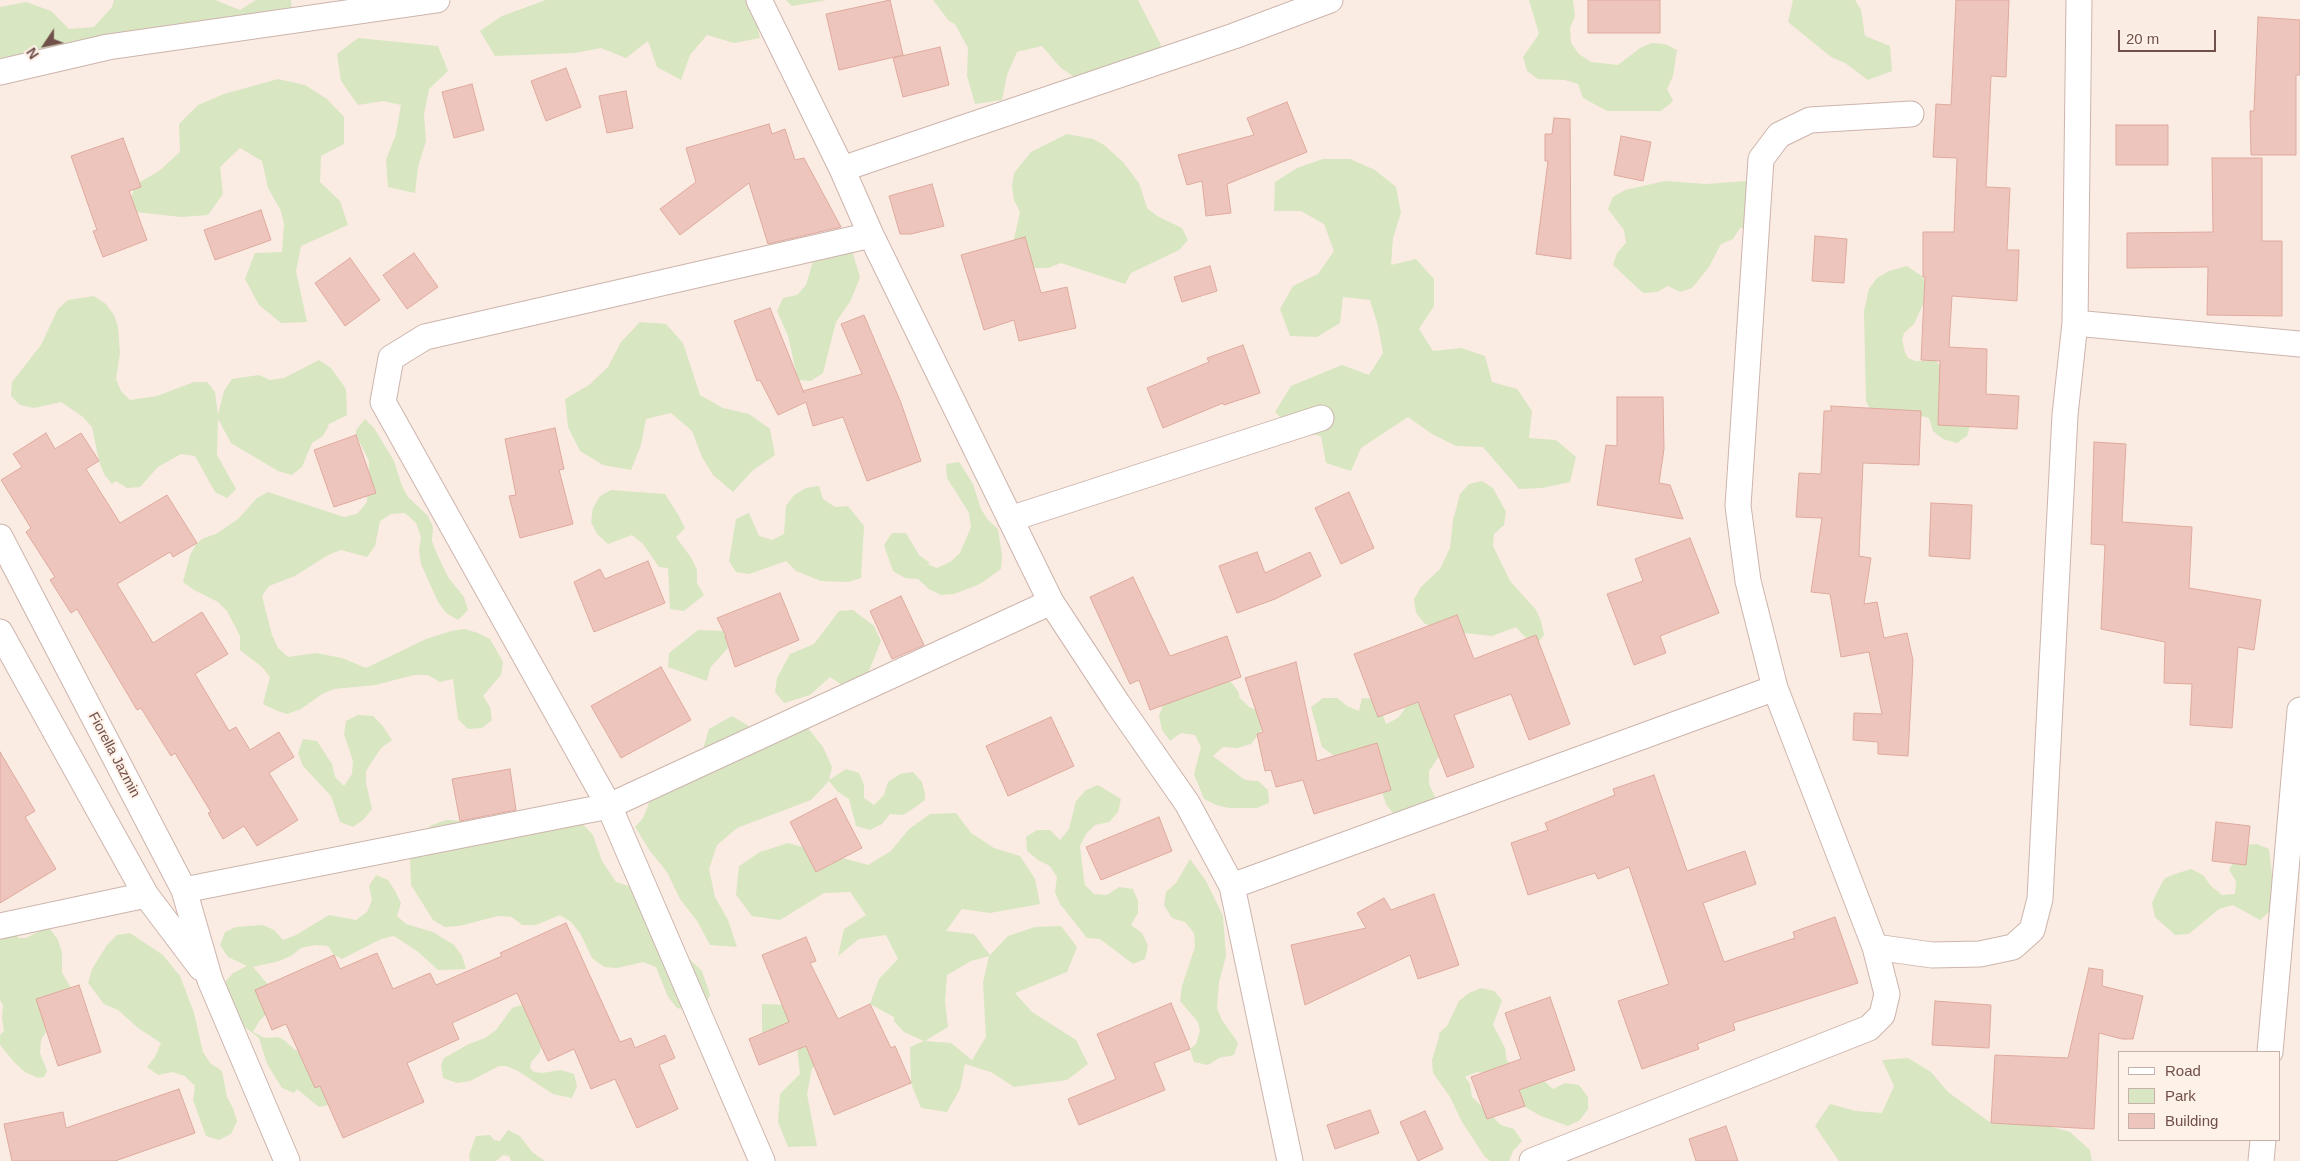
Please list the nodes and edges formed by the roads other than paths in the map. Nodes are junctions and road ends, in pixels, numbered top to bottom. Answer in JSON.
{"nodes":[{"id":1,"x":437,"y":0,"type":"edge"},
{"id":2,"x":759,"y":0,"type":"edge"},
{"id":3,"x":1330,"y":0,"type":"edge"},
{"id":4,"x":2080,"y":0,"type":"edge"},
{"id":5,"x":0,"y":72,"type":"edge"},
{"id":6,"x":1911,"y":114,"type":"dead end"},
{"id":7,"x":842,"y":169,"type":"junction"},
{"id":8,"x":870,"y":235,"type":"junction"},
{"id":9,"x":2075,"y":323,"type":"junction"},
{"id":10,"x":2300,"y":344,"type":"edge"},
{"id":11,"x":1321,"y":418,"type":"dead end"},
{"id":12,"x":1010,"y":519,"type":"junction"},
{"id":13,"x":0,"y":537,"type":"edge"},
{"id":14,"x":1051,"y":602,"type":"junction"},
{"id":15,"x":0,"y":632,"type":"edge"},
{"id":16,"x":1775,"y":688,"type":"junction"},
{"id":17,"x":2300,"y":710,"type":"edge"},
{"id":18,"x":609,"y":806,"type":"junction"},
{"id":19,"x":1232,"y":886,"type":"junction"},
{"id":20,"x":184,"y":890,"type":"junction"},
{"id":21,"x":146,"y":896,"type":"junction"},
{"id":22,"x":0,"y":926,"type":"edge"},
{"id":23,"x":1875,"y":947,"type":"junction"},
{"id":24,"x":210,"y":980,"type":"junction"},
{"id":25,"x":2270,"y":1051,"type":"edge"},
{"id":26,"x":2263,"y":1141,"type":"edge"},
{"id":27,"x":288,"y":1161,"type":"edge"},
{"id":28,"x":762,"y":1161,"type":"edge"},
{"id":29,"x":1290,"y":1161,"type":"edge"},
{"id":30,"x":1532,"y":1161,"type":"edge"},
{"id":31,"x":2261,"y":1161,"type":"edge"}],
"edges":[{"from":1,"to":5,"type":"street"},
{"from":2,"to":7,"type":"street"},
{"from":3,"to":7,"type":"street"},
{"from":4,"to":9,"type":"street"},
{"from":6,"to":16,"type":"street"},
{"from":7,"to":8,"type":"street"},
{"from":8,"to":12,"type":"street"},
{"from":8,"to":18,"type":"street"},
{"from":9,"to":10,"type":"street"},
{"from":9,"to":23,"type":"street"},
{"from":11,"to":12,"type":"street"},
{"from":12,"to":14,"type":"street"},
{"from":13,"to":20,"type":"street","name":"Fiorella Jazmin"},
{"from":14,"to":18,"type":"street"},
{"from":14,"to":19,"type":"street"},
{"from":15,"to":21,"type":"street","name":"Fiorella Jazmin"},
{"from":16,"to":19,"type":"street"},
{"from":16,"to":23,"type":"street"},
{"from":17,"to":25,"type":"street"},
{"from":18,"to":20,"type":"street"},
{"from":18,"to":28,"type":"street"},
{"from":19,"to":29,"type":"street"},
{"from":20,"to":24,"type":"street","name":"Fiorella Jazmin"},
{"from":21,"to":22,"type":"street"},
{"from":21,"to":24,"type":"street","name":"Fiorella Jazmin"},
{"from":23,"to":30,"type":"street"},
{"from":24,"to":27,"type":"street","name":"Fiorella Jazmin"},
{"from":26,"to":31,"type":"street"}]}
